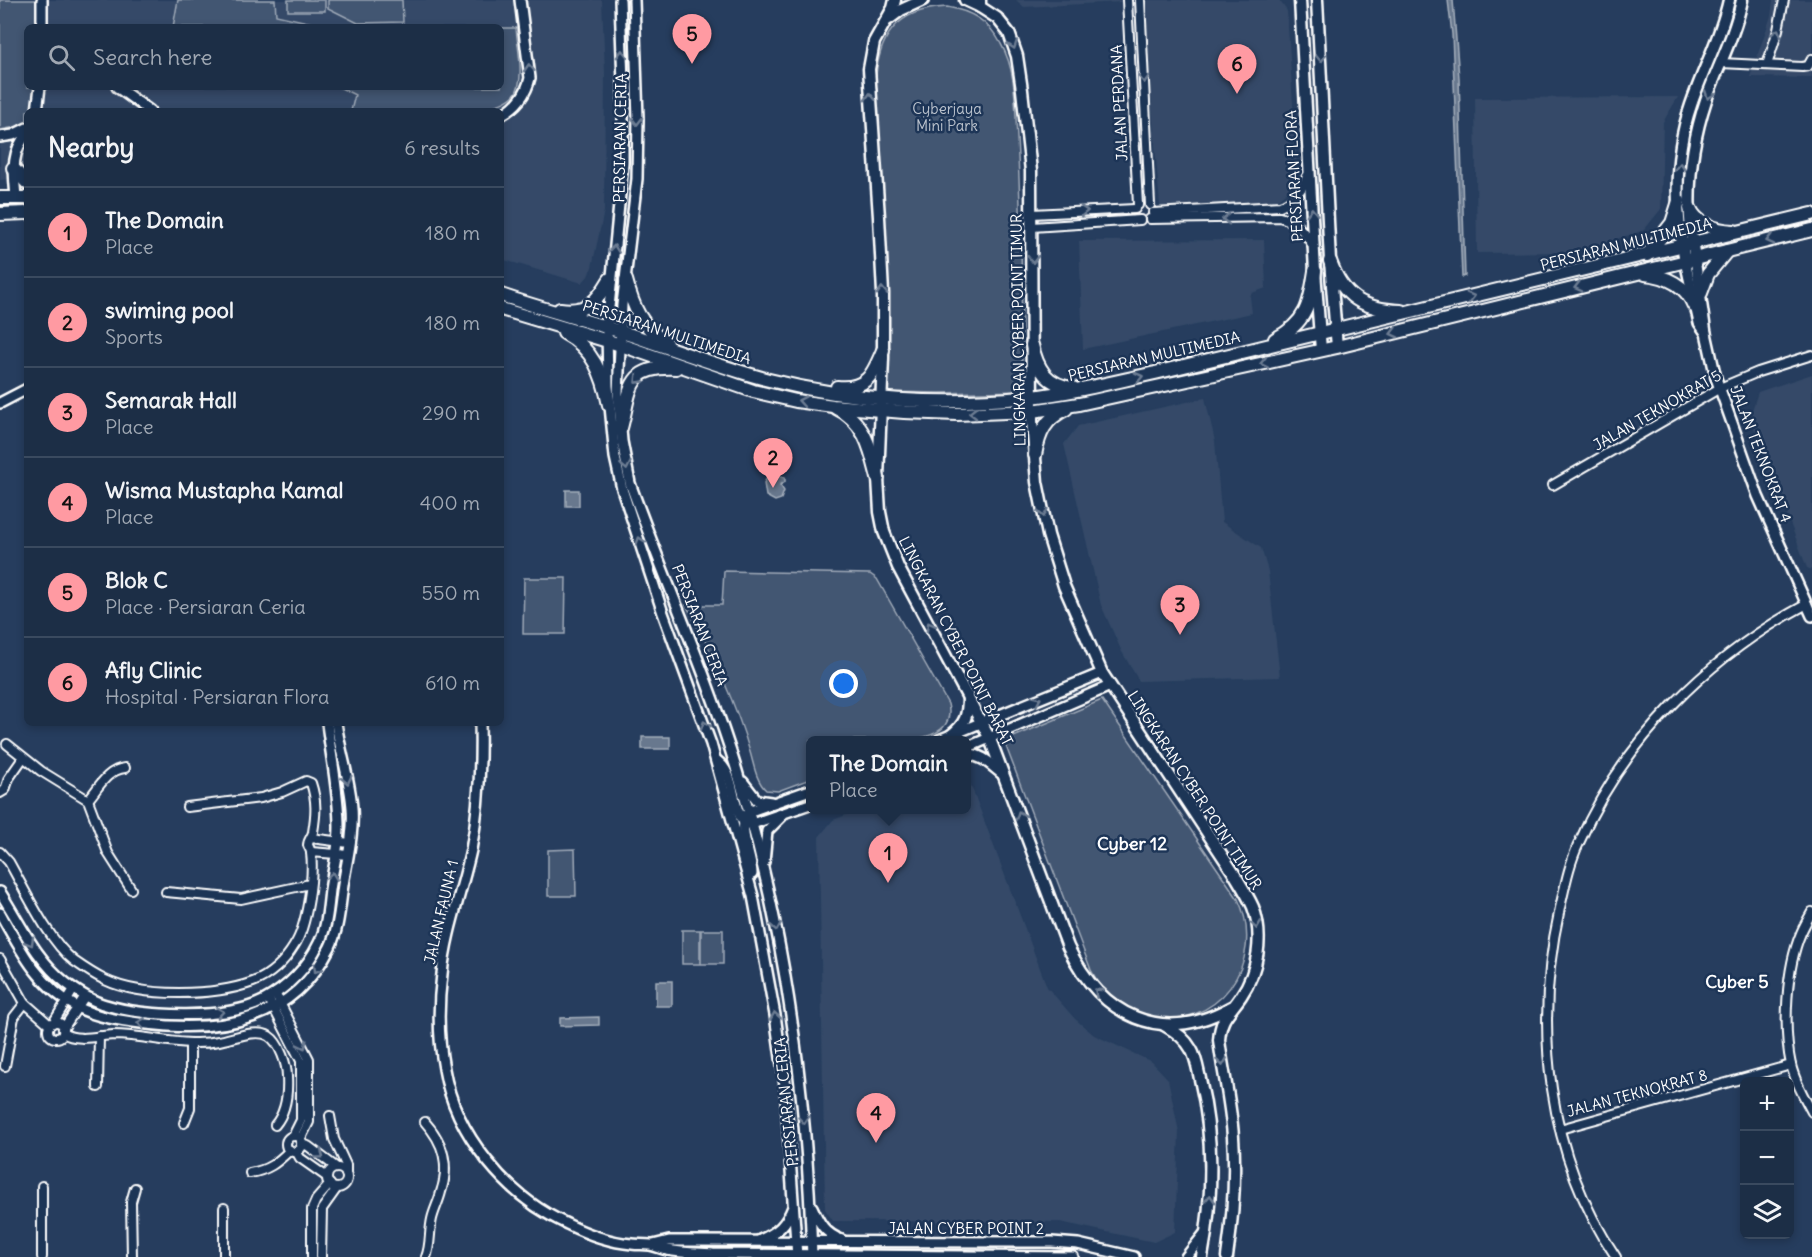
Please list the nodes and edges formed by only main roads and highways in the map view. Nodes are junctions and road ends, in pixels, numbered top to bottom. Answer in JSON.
{"nodes":[{"id":1,"x":895,"y":0,"type":"edge"},
{"id":2,"x":922,"y":0,"type":"edge"},
{"id":3,"x":965,"y":0,"type":"edge"},
{"id":4,"x":1298,"y":0,"type":"edge"},
{"id":5,"x":1317,"y":0,"type":"edge"},
{"id":6,"x":1729,"y":0,"type":"edge"},
{"id":7,"x":1742,"y":0,"type":"edge"},
{"id":8,"x":980,"y":3,"type":"edge"},
{"id":9,"x":884,"y":24,"type":"junction"},
{"id":10,"x":14,"y":168,"type":"road end"},
{"id":11,"x":24,"y":180,"type":"edge"},
{"id":12,"x":0,"y":198,"type":"edge"},
{"id":13,"x":21,"y":198,"type":"edge"},
{"id":14,"x":1684,"y":204,"type":"junction"},
{"id":15,"x":24,"y":213,"type":"edge"},
{"id":16,"x":0,"y":214,"type":"edge"},
{"id":17,"x":1812,"y":214,"type":"edge"},
{"id":18,"x":1812,"y":230,"type":"edge"},
{"id":19,"x":1742,"y":231,"type":"junction"},
{"id":20,"x":1687,"y":245,"type":"junction"},
{"id":21,"x":1728,"y":250,"type":"junction"},
{"id":22,"x":1647,"y":255,"type":"junction"},
{"id":23,"x":1690,"y":260,"type":"junction"},
{"id":24,"x":1330,"y":261,"type":"junction"},
{"id":25,"x":1315,"y":270,"type":"junction"},
{"id":26,"x":1635,"y":273,"type":"junction"},
{"id":27,"x":610,"y":279,"type":"road end"},
{"id":28,"x":626,"y":280,"type":"road end"},
{"id":29,"x":1701,"y":293,"type":"road end"},
{"id":30,"x":504,"y":296,"type":"edge"},
{"id":31,"x":515,"y":300,"type":"junction"},
{"id":32,"x":1694,"y":306,"type":"road end"},
{"id":33,"x":504,"y":310,"type":"edge"},
{"id":34,"x":1414,"y":311,"type":"junction"},
{"id":35,"x":525,"y":317,"type":"junction"},
{"id":36,"x":1336,"y":330,"type":"junction"},
{"id":37,"x":1319,"y":333,"type":"junction"},
{"id":38,"x":1032,"y":345,"type":"junction"},
{"id":39,"x":1337,"y":347,"type":"junction"},
{"id":40,"x":883,"y":350,"type":"junction"},
{"id":41,"x":1321,"y":350,"type":"junction"},
{"id":42,"x":1246,"y":351,"type":"junction"},
{"id":43,"x":692,"y":356,"type":"junction"},
{"id":44,"x":686,"y":369,"type":"junction"},
{"id":45,"x":741,"y":372,"type":"junction"},
{"id":46,"x":1082,"y":389,"type":"junction"},
{"id":47,"x":1031,"y":397,"type":"junction"},
{"id":48,"x":882,"y":404,"type":"junction"},
{"id":49,"x":1079,"y":404,"type":"junction"},
{"id":50,"x":609,"y":405,"type":"road end"},
{"id":51,"x":833,"y":406,"type":"junction"},
{"id":52,"x":1032,"y":411,"type":"junction"},
{"id":53,"x":621,"y":428,"type":"road end"},
{"id":54,"x":1035,"y":455,"type":"junction"},
{"id":55,"x":878,"y":478,"type":"junction"},
{"id":56,"x":968,"y":696,"type":"junction"},
{"id":57,"x":948,"y":736,"type":"edge"},
{"id":58,"x":971,"y":755,"type":"edge"},
{"id":59,"x":1005,"y":776,"type":"junction"},
{"id":60,"x":1231,"y":1007,"type":"junction"},
{"id":61,"x":1161,"y":1023,"type":"junction"},
{"id":62,"x":1202,"y":1257,"type":"edge"},
{"id":63,"x":1227,"y":1257,"type":"edge"}],
"edges":[{"from":1,"to":9,"type":"main road","name":"LINGKARAN CYBER POINT BARAT"},
{"from":2,"to":9,"type":"main road"},
{"from":3,"to":8,"type":"main road","name":"LINGKARAN CYBER POINT TIMUR"},
{"from":25,"to":4,"type":"main road","name":"PERSIARAN FLORA","one_way":true},
{"from":5,"to":24,"type":"main road","one_way":true},
{"from":14,"to":6,"type":"main road","one_way":true},
{"from":7,"to":14,"type":"main road","one_way":true},
{"from":8,"to":38,"type":"main road","name":"LINGKARAN CYBER POINT TIMUR","one_way":true},
{"from":40,"to":9,"type":"main road","name":"LINGKARAN CYBER POINT BARAT","one_way":true},
{"from":10,"to":11,"type":"main road"},
{"from":12,"to":13,"type":"main road"},
{"from":14,"to":19,"type":"main road"},
{"from":14,"to":20,"type":"main road","name":"JALAN TEKNOKRAT 4"},
{"from":14,"to":22,"type":"main road"},
{"from":15,"to":16,"type":"main road"},
{"from":17,"to":19,"type":"main road","name":"PERSIARAN MULTIMEDIA"},
{"from":18,"to":21,"type":"main road","name":"PERSIARAN MULTIMEDIA","one_way":true},
{"from":19,"to":20,"type":"main road","name":"PERSIARAN MULTIMEDIA"},
{"from":20,"to":22,"type":"main road","name":"PERSIARAN MULTIMEDIA"},
{"from":20,"to":23,"type":"main road","name":"JALAN TEKNOKRAT 4"},
{"from":21,"to":23,"type":"main road","name":"PERSIARAN MULTIMEDIA"},
{"from":21,"to":29,"type":"main road"},
{"from":34,"to":22,"type":"main road","name":"PERSIARAN MULTIMEDIA","one_way":true},
{"from":23,"to":26,"type":"main road","name":"PERSIARAN MULTIMEDIA"},
{"from":24,"to":34,"type":"main road"},
{"from":24,"to":36,"type":"main road"},
{"from":25,"to":37,"type":"main road","name":"PERSIARAN FLORA"},
{"from":25,"to":42,"type":"main road"},
{"from":26,"to":32,"type":"main road"},
{"from":26,"to":39,"type":"main road","name":"PERSIARAN MULTIMEDIA","one_way":true},
{"from":27,"to":31,"type":"main road"},
{"from":28,"to":43,"type":"main road"},
{"from":30,"to":31,"type":"main road","name":"PERSIARAN MULTIMEDIA"},
{"from":31,"to":43,"type":"main road","name":"PERSIARAN MULTIMEDIA"},
{"from":33,"to":35,"type":"main road","name":"PERSIARAN MULTIMEDIA"},
{"from":34,"to":36,"type":"main road","name":"PERSIARAN MULTIMEDIA"},
{"from":35,"to":44,"type":"main road","name":"PERSIARAN MULTIMEDIA"},
{"from":35,"to":50,"type":"main road"},
{"from":36,"to":37,"type":"main road","name":"PERSIARAN MULTIMEDIA"},
{"from":36,"to":39,"type":"main road"},
{"from":37,"to":41,"type":"main road","name":"PERSIARAN FLORA"},
{"from":37,"to":42,"type":"main road","name":"PERSIARAN MULTIMEDIA"},
{"from":38,"to":46,"type":"main road"},
{"from":38,"to":47,"type":"main road","name":"LINGKARAN CYBER POINT TIMUR"},
{"from":39,"to":41,"type":"main road","name":"PERSIARAN MULTIMEDIA"},
{"from":40,"to":45,"type":"main road"},
{"from":40,"to":48,"type":"main road","name":"LINGKARAN CYBER POINT BARAT"},
{"from":41,"to":49,"type":"main road","name":"PERSIARAN MULTIMEDIA","one_way":true},
{"from":46,"to":42,"type":"main road","name":"PERSIARAN MULTIMEDIA","one_way":true},
{"from":43,"to":45,"type":"main road","name":"PERSIARAN MULTIMEDIA"},
{"from":51,"to":44,"type":"main road","name":"PERSIARAN MULTIMEDIA","one_way":true},
{"from":44,"to":53,"type":"main road","one_way":true},
{"from":45,"to":48,"type":"main road","name":"PERSIARAN MULTIMEDIA"},
{"from":46,"to":47,"type":"main road","name":"PERSIARAN MULTIMEDIA"},
{"from":47,"to":48,"type":"main road","name":"PERSIARAN MULTIMEDIA"},
{"from":47,"to":52,"type":"main road","name":"LINGKARAN CYBER POINT TIMUR"},
{"from":48,"to":51,"type":"main road","name":"PERSIARAN MULTIMEDIA"},
{"from":52,"to":48,"type":"main road","name":"PERSIARAN MULTIMEDIA","one_way":true},
{"from":48,"to":55,"type":"main road","name":"LINGKARAN CYBER POINT BARAT"},
{"from":49,"to":52,"type":"main road","name":"PERSIARAN MULTIMEDIA"},
{"from":49,"to":54,"type":"main road"},
{"from":51,"to":55,"type":"main road"},
{"from":52,"to":54,"type":"main road","name":"LINGKARAN CYBER POINT TIMUR"},
{"from":54,"to":60,"type":"main road","name":"LINGKARAN CYBER POINT TIMUR","one_way":true},
{"from":56,"to":55,"type":"main road","name":"LINGKARAN CYBER POINT BARAT","one_way":true},
{"from":56,"to":57,"type":"main road"},
{"from":56,"to":59,"type":"main road","name":"LINGKARAN CYBER POINT BARAT"},
{"from":58,"to":59,"type":"main road"},
{"from":61,"to":59,"type":"main road","name":"LINGKARAN CYBER POINT BARAT","one_way":true},
{"from":60,"to":61,"type":"main road"},
{"from":60,"to":63,"type":"main road","name":"LINGKARAN CYBER POINT TIMUR","one_way":true},
{"from":62,"to":61,"type":"main road","one_way":true}]}
